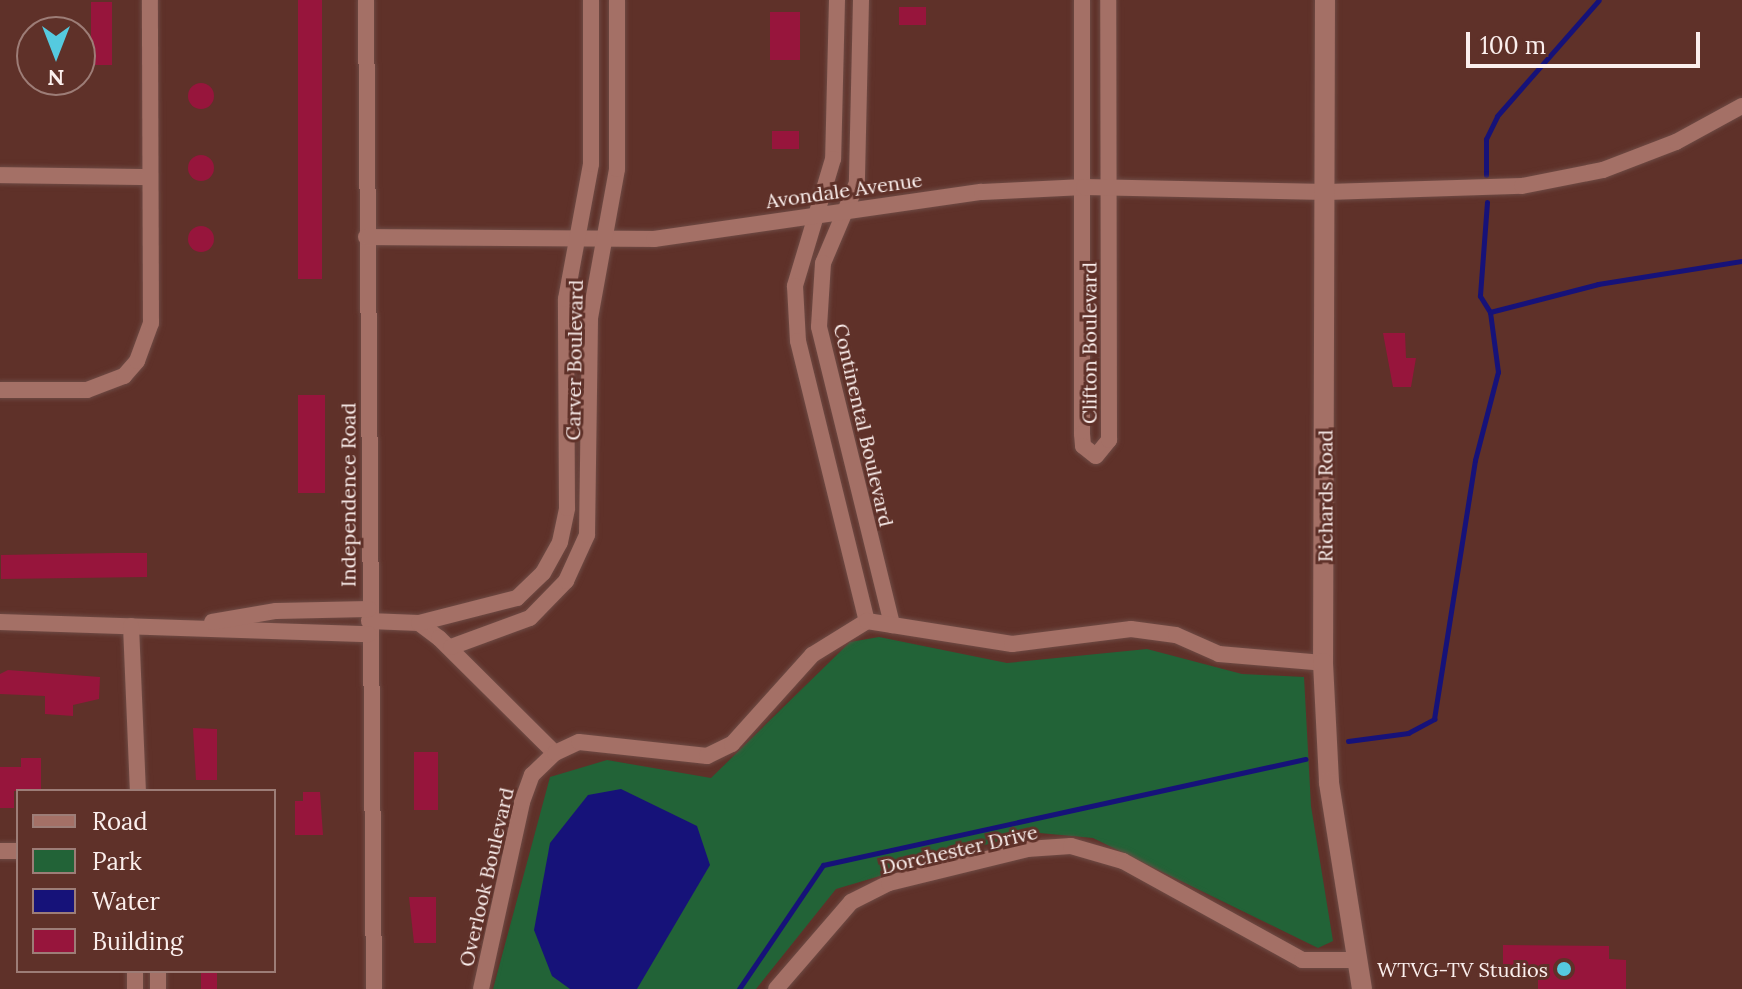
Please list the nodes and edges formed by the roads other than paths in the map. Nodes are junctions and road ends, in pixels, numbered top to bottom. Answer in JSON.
{"nodes":[{"id":1,"x":150,"y":0,"type":"edge"},
{"id":2,"x":366,"y":0,"type":"edge"},
{"id":3,"x":591,"y":0,"type":"edge"},
{"id":4,"x":617,"y":0,"type":"edge"},
{"id":5,"x":837,"y":0,"type":"edge"},
{"id":6,"x":861,"y":0,"type":"edge"},
{"id":7,"x":1082,"y":0,"type":"edge"},
{"id":8,"x":1108,"y":0,"type":"edge"},
{"id":9,"x":1325,"y":0,"type":"edge"},
{"id":10,"x":1742,"y":106,"type":"edge"},
{"id":11,"x":0,"y":175,"type":"edge"},
{"id":12,"x":150,"y":177,"type":"junction"},
{"id":13,"x":1108,"y":186,"type":"junction"},
{"id":14,"x":1084,"y":187,"type":"junction"},
{"id":15,"x":1327,"y":192,"type":"junction"},
{"id":16,"x":849,"y":211,"type":"junction"},
{"id":17,"x":814,"y":216,"type":"junction"},
{"id":18,"x":576,"y":233,"type":"junction"},
{"id":19,"x":603,"y":235,"type":"junction"},
{"id":20,"x":366,"y":237,"type":"junction"},
{"id":21,"x":0,"y":390,"type":"edge"},
{"id":22,"x":369,"y":621,"type":"junction"},
{"id":23,"x":867,"y":621,"type":"junction"},
{"id":24,"x":0,"y":622,"type":"edge"},
{"id":25,"x":419,"y":623,"type":"junction"},
{"id":26,"x":194,"y":625,"type":"junction"},
{"id":27,"x":892,"y":625,"type":"junction"},
{"id":28,"x":131,"y":626,"type":"junction"},
{"id":29,"x":451,"y":647,"type":"junction"},
{"id":30,"x":1323,"y":663,"type":"junction"},
{"id":31,"x":555,"y":753,"type":"junction"},
{"id":32,"x":142,"y":771,"type":"junction"},
{"id":33,"x":138,"y":789,"type":"edge"},
{"id":34,"x":149,"y":789,"type":"edge"},
{"id":35,"x":1358,"y":960,"type":"junction"},
{"id":36,"x":374,"y":989,"type":"edge"},
{"id":37,"x":481,"y":989,"type":"edge"},
{"id":38,"x":776,"y":989,"type":"edge"},
{"id":39,"x":1362,"y":989,"type":"edge"}],
"edges":[{"from":1,"to":12,"type":"street"},
{"from":2,"to":20,"type":"street","name":"Independence Road"},
{"from":3,"to":18,"type":"street","name":"Carver Boulevard"},
{"from":4,"to":19,"type":"street","name":"Carver Boulevard"},
{"from":5,"to":17,"type":"street"},
{"from":6,"to":16,"type":"street","name":"Continental Boulevard"},
{"from":7,"to":14,"type":"street","name":"Clifton Boulevard"},
{"from":8,"to":13,"type":"street","name":"Clifton Boulevard"},
{"from":9,"to":15,"type":"street","name":"Richards Road"},
{"from":10,"to":15,"type":"street","name":"Avondale Avenue"},
{"from":11,"to":12,"type":"street"},
{"from":12,"to":21,"type":"street"},
{"from":13,"to":14,"type":"street","name":"Avondale Avenue"},
{"from":13,"to":14,"type":"street","name":"Clifton Boulevard"},
{"from":13,"to":15,"type":"street","name":"Avondale Avenue"},
{"from":14,"to":16,"type":"street","name":"Avondale Avenue"},
{"from":15,"to":30,"type":"street","name":"Richards Road"},
{"from":16,"to":17,"type":"street","name":"Avondale Avenue"},
{"from":16,"to":27,"type":"street","name":"Continental Boulevard"},
{"from":17,"to":19,"type":"street","name":"Avondale Avenue"},
{"from":17,"to":23,"type":"street"},
{"from":18,"to":19,"type":"street","name":"Avondale Avenue"},
{"from":18,"to":20,"type":"street","name":"Avondale Avenue"},
{"from":18,"to":25,"type":"street","name":"Carver Boulevard"},
{"from":19,"to":29,"type":"street","name":"Carver Boulevard"},
{"from":20,"to":22,"type":"street","name":"Independence Road"},
{"from":22,"to":25,"type":"street","name":"Carver Boulevard"},
{"from":22,"to":26,"type":"street"},
{"from":22,"to":26,"type":"street"},
{"from":22,"to":36,"type":"street","name":"Independence Road"},
{"from":23,"to":27,"type":"street"},
{"from":23,"to":31,"type":"street"},
{"from":24,"to":28,"type":"street"},
{"from":25,"to":29,"type":"street"},
{"from":26,"to":28,"type":"street"},
{"from":27,"to":30,"type":"street"},
{"from":28,"to":32,"type":"street"},
{"from":29,"to":31,"type":"street"},
{"from":30,"to":35,"type":"street","name":"Richards Road"},
{"from":31,"to":37,"type":"street","name":"Overlook Boulevard"},
{"from":32,"to":33,"type":"street"},
{"from":32,"to":34,"type":"street"},
{"from":35,"to":38,"type":"street","name":"Dorchester Drive"},
{"from":35,"to":39,"type":"street","name":"Richards Road"}]}
